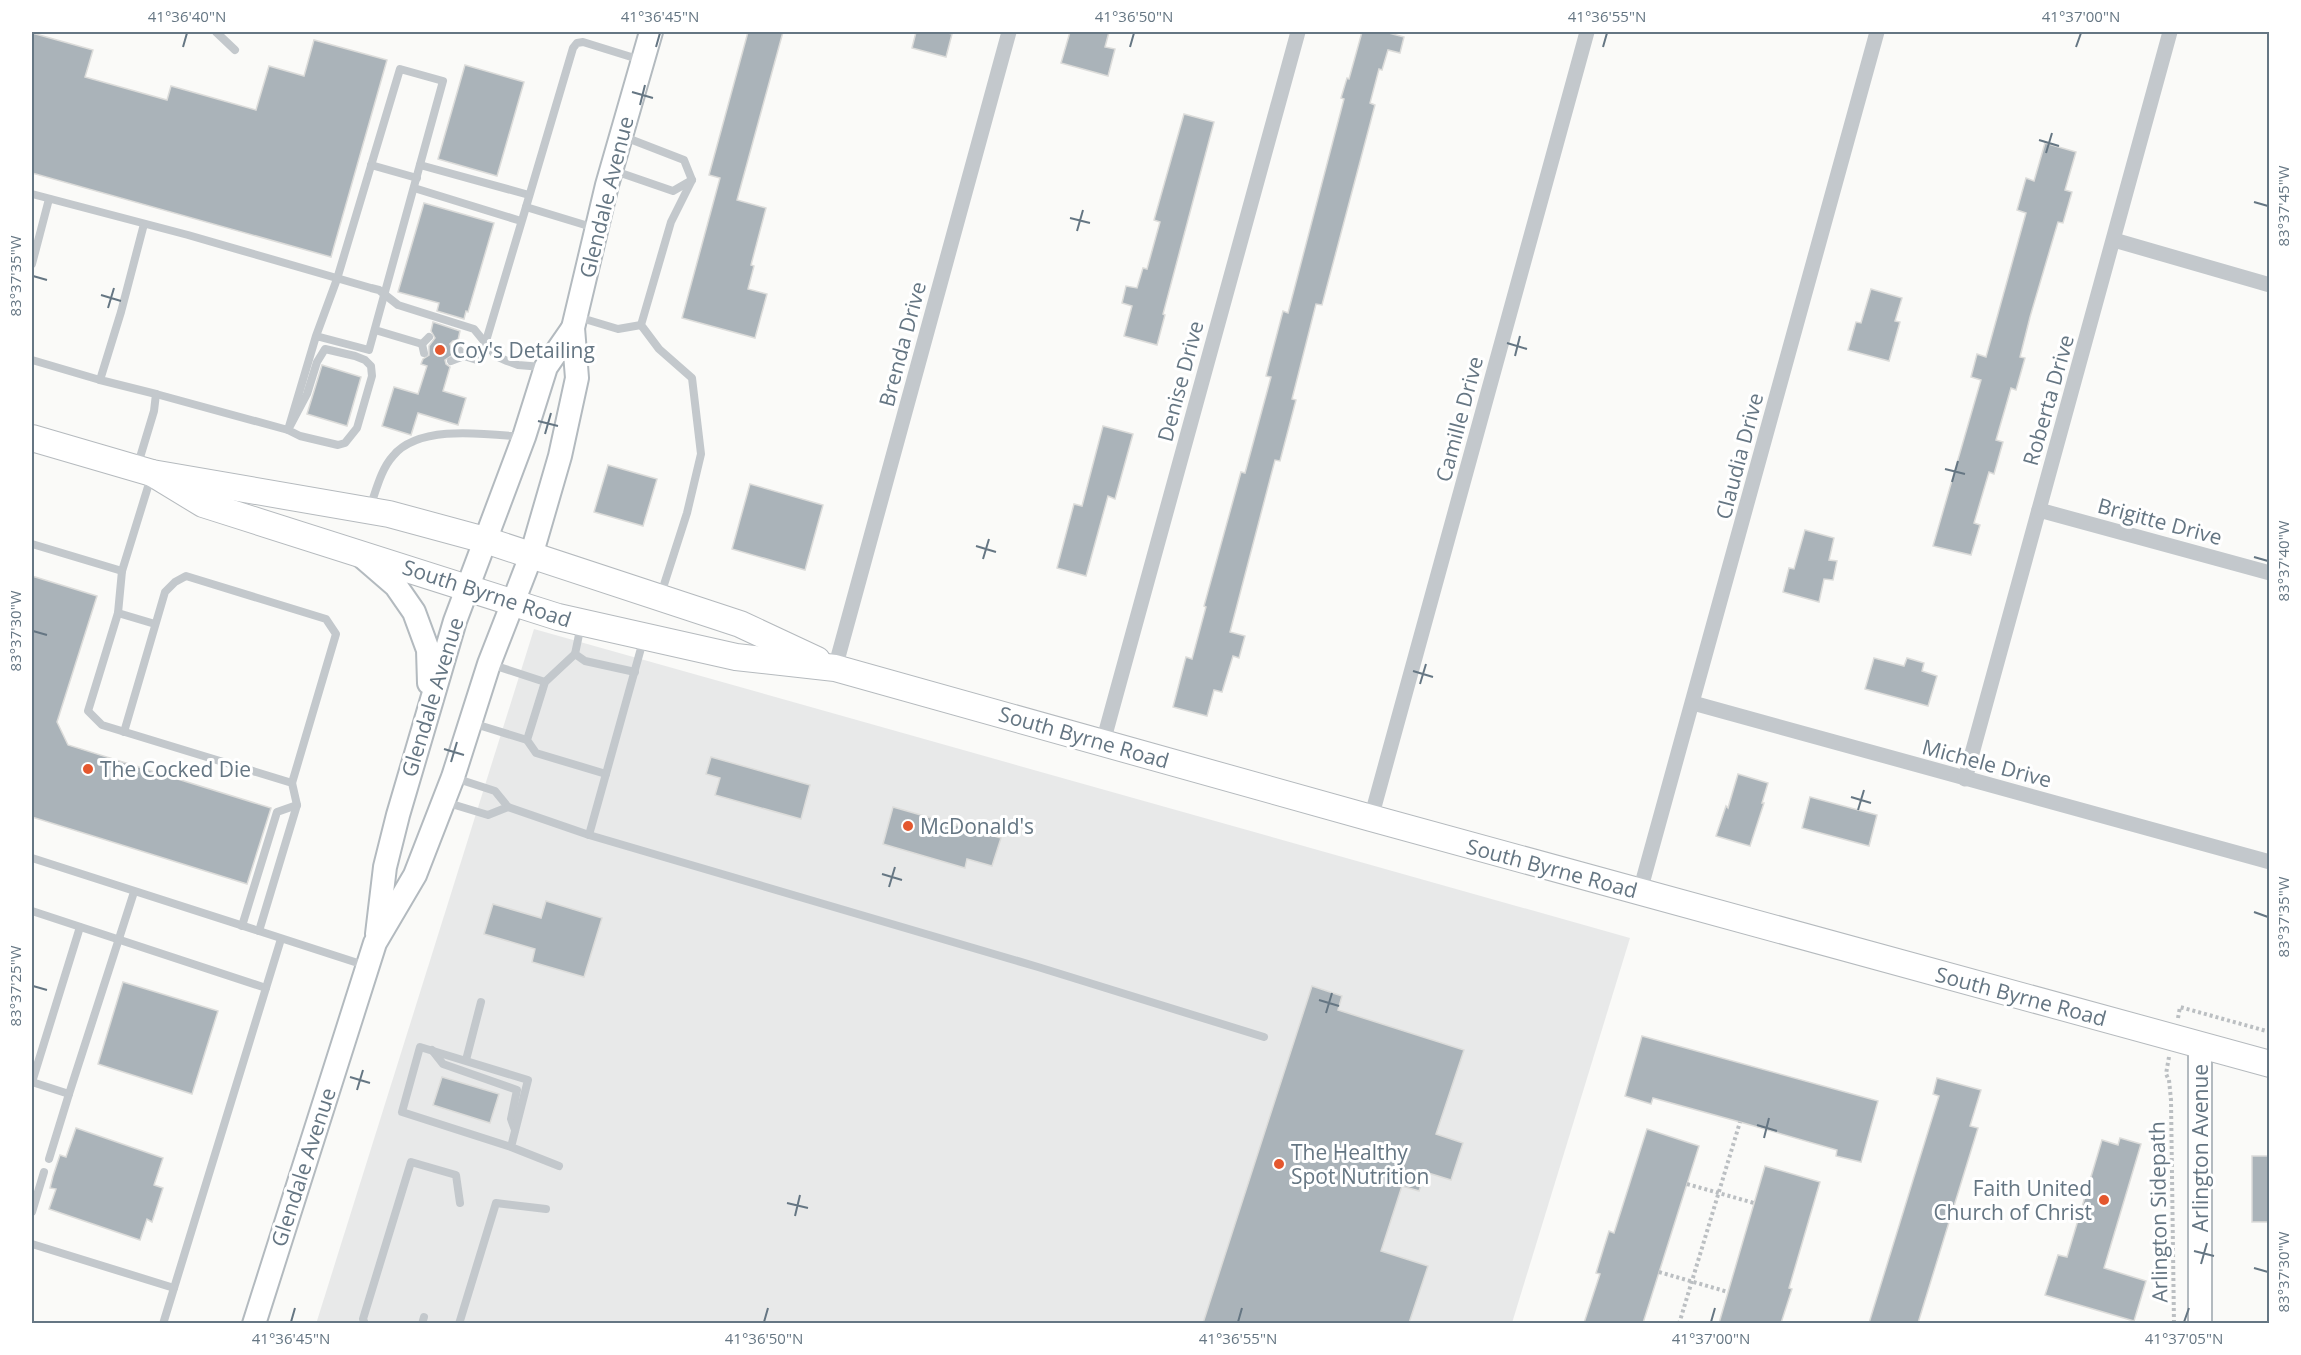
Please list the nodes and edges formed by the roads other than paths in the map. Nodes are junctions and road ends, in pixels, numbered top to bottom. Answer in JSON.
{"nodes":[{"id":1,"x":216,"y":32,"type":"edge"},
{"id":2,"x":651,"y":32,"type":"edge"},
{"id":3,"x":1009,"y":32,"type":"edge"},
{"id":4,"x":1298,"y":32,"type":"edge"},
{"id":5,"x":1587,"y":32,"type":"edge"},
{"id":6,"x":1878,"y":32,"type":"edge"},
{"id":7,"x":2170,"y":32,"type":"edge"},
{"id":8,"x":235,"y":50,"type":"dead end"},
{"id":9,"x":643,"y":60,"type":"junction"},
{"id":10,"x":621,"y":136,"type":"junction"},
{"id":11,"x":371,"y":165,"type":"junction"},
{"id":12,"x":420,"y":165,"type":"junction"},
{"id":13,"x":611,"y":169,"type":"junction"},
{"id":14,"x":417,"y":178,"type":"junction"},
{"id":15,"x":692,"y":180,"type":"junction"},
{"id":16,"x":414,"y":188,"type":"junction"},
{"id":17,"x":32,"y":194,"type":"edge"},
{"id":18,"x":529,"y":195,"type":"junction"},
{"id":19,"x":49,"y":199,"type":"junction"},
{"id":20,"x":526,"y":207,"type":"junction"},
{"id":21,"x":521,"y":221,"type":"junction"},
{"id":22,"x":144,"y":224,"type":"junction"},
{"id":23,"x":596,"y":228,"type":"junction"},
{"id":24,"x":2114,"y":240,"type":"junction"},
{"id":25,"x":32,"y":264,"type":"edge"},
{"id":26,"x":338,"y":279,"type":"junction"},
{"id":27,"x":2270,"y":285,"type":"edge"},
{"id":28,"x":385,"y":295,"type":"junction"},
{"id":29,"x":575,"y":322,"type":"junction"},
{"id":30,"x":640,"y":325,"type":"junction"},
{"id":31,"x":375,"y":330,"type":"junction"},
{"id":32,"x":316,"y":336,"type":"junction"},
{"id":33,"x":429,"y":337,"type":"dead end"},
{"id":34,"x":485,"y":342,"type":"junction"},
{"id":35,"x":423,"y":344,"type":"junction"},
{"id":36,"x":456,"y":346,"type":"dead end"},
{"id":37,"x":424,"y":353,"type":"dead end"},
{"id":38,"x":464,"y":357,"type":"junction"},
{"id":39,"x":32,"y":360,"type":"edge"},
{"id":40,"x":451,"y":361,"type":"dead end"},
{"id":41,"x":546,"y":367,"type":"junction"},
{"id":42,"x":100,"y":380,"type":"junction"},
{"id":43,"x":156,"y":394,"type":"junction"},
{"id":44,"x":288,"y":430,"type":"junction"},
{"id":45,"x":524,"y":437,"type":"junction"},
{"id":46,"x":32,"y":438,"type":"edge"},
{"id":47,"x":144,"y":471,"type":"junction"},
{"id":48,"x":2039,"y":510,"type":"junction"},
{"id":49,"x":369,"y":511,"type":"junction"},
{"id":50,"x":486,"y":540,"type":"junction"},
{"id":51,"x":32,"y":544,"type":"edge"},
{"id":52,"x":357,"y":552,"type":"junction"},
{"id":53,"x":531,"y":556,"type":"junction"},
{"id":54,"x":122,"y":571,"type":"junction"},
{"id":55,"x":2270,"y":573,"type":"edge"},
{"id":56,"x":468,"y":587,"type":"junction"},
{"id":57,"x":660,"y":598,"type":"junction"},
{"id":58,"x":514,"y":603,"type":"junction"},
{"id":59,"x":118,"y":612,"type":"junction"},
{"id":60,"x":581,"y":623,"type":"junction"},
{"id":61,"x":155,"y":624,"type":"junction"},
{"id":62,"x":645,"y":637,"type":"junction"},
{"id":63,"x":575,"y":654,"type":"junction"},
{"id":64,"x":489,"y":664,"type":"junction"},
{"id":65,"x":835,"y":668,"type":"junction"},
{"id":66,"x":635,"y":672,"type":"junction"},
{"id":67,"x":545,"y":682,"type":"junction"},
{"id":68,"x":430,"y":702,"type":"junction"},
{"id":69,"x":1693,"y":703,"type":"junction"},
{"id":70,"x":470,"y":723,"type":"junction"},
{"id":71,"x":124,"y":732,"type":"junction"},
{"id":72,"x":527,"y":740,"type":"junction"},
{"id":73,"x":1103,"y":742,"type":"junction"},
{"id":74,"x":606,"y":774,"type":"junction"},
{"id":75,"x":453,"y":777,"type":"junction"},
{"id":76,"x":1965,"y":778,"type":"junction"},
{"id":77,"x":292,"y":783,"type":"junction"},
{"id":78,"x":443,"y":802,"type":"junction"},
{"id":79,"x":297,"y":806,"type":"junction"},
{"id":80,"x":508,"y":807,"type":"junction"},
{"id":81,"x":1371,"y":818,"type":"junction"},
{"id":82,"x":589,"y":835,"type":"junction"},
{"id":83,"x":32,"y":858,"type":"edge"},
{"id":84,"x":2270,"y":862,"type":"edge"},
{"id":85,"x":1640,"y":891,"type":"junction"},
{"id":86,"x":134,"y":892,"type":"junction"},
{"id":87,"x":32,"y":911,"type":"edge"},
{"id":88,"x":242,"y":926,"type":"junction"},
{"id":89,"x":80,"y":927,"type":"junction"},
{"id":90,"x":259,"y":931,"type":"junction"},
{"id":91,"x":281,"y":939,"type":"junction"},
{"id":92,"x":119,"y":940,"type":"junction"},
{"id":93,"x":375,"y":943,"type":"junction"},
{"id":94,"x":367,"y":966,"type":"junction"},
{"id":95,"x":266,"y":988,"type":"junction"},
{"id":96,"x":481,"y":1002,"type":"dead end"},
{"id":97,"x":1264,"y":1037,"type":"dead end"},
{"id":98,"x":2200,"y":1045,"type":"junction"},
{"id":99,"x":432,"y":1050,"type":"junction"},
{"id":100,"x":466,"y":1060,"type":"junction"},
{"id":101,"x":2270,"y":1064,"type":"edge"},
{"id":102,"x":32,"y":1082,"type":"edge"},
{"id":103,"x":69,"y":1094,"type":"junction"},
{"id":104,"x":515,"y":1131,"type":"junction"},
{"id":105,"x":511,"y":1147,"type":"junction"},
{"id":106,"x":49,"y":1159,"type":"dead end"},
{"id":107,"x":559,"y":1166,"type":"dead end"},
{"id":108,"x":44,"y":1172,"type":"dead end"},
{"id":109,"x":460,"y":1203,"type":"dead end"},
{"id":110,"x":546,"y":1209,"type":"dead end"},
{"id":111,"x":32,"y":1212,"type":"edge"},
{"id":112,"x":32,"y":1244,"type":"edge"},
{"id":113,"x":174,"y":1288,"type":"junction"},
{"id":114,"x":163,"y":1323,"type":"edge"},
{"id":115,"x":254,"y":1323,"type":"edge"},
{"id":116,"x":365,"y":1323,"type":"edge"},
{"id":117,"x":459,"y":1323,"type":"edge"},
{"id":118,"x":2200,"y":1323,"type":"edge"}],
"edges":[{"from":1,"to":8,"type":"lane"},
{"from":2,"to":9,"type":"main road","name":"Glendale Avenue"},
{"from":3,"to":65,"type":"street","name":"Brenda Drive"},
{"from":4,"to":73,"type":"street","name":"Denise Drive"},
{"from":5,"to":81,"type":"street","name":"Camille Drive"},
{"from":6,"to":69,"type":"street","name":"Claudia Drive"},
{"from":7,"to":24,"type":"street","name":"Roberta Drive"},
{"from":9,"to":10,"type":"main road","name":"Glendale Avenue"},
{"from":9,"to":18,"type":"lane"},
{"from":10,"to":13,"type":"main road","name":"Glendale Avenue"},
{"from":10,"to":15,"type":"lane"},
{"from":11,"to":12,"type":"lane"},
{"from":11,"to":14,"type":"lane"},
{"from":11,"to":26,"type":"lane"},
{"from":12,"to":14,"type":"lane"},
{"from":12,"to":18,"type":"lane"},
{"from":13,"to":15,"type":"lane"},
{"from":13,"to":23,"type":"main road","name":"Glendale Avenue"},
{"from":14,"to":16,"type":"lane"},
{"from":15,"to":30,"type":"lane"},
{"from":16,"to":21,"type":"lane"},
{"from":16,"to":28,"type":"lane"},
{"from":17,"to":19,"type":"lane"},
{"from":18,"to":20,"type":"lane"},
{"from":19,"to":22,"type":"lane"},
{"from":19,"to":25,"type":"lane"},
{"from":20,"to":21,"type":"lane"},
{"from":20,"to":23,"type":"lane"},
{"from":21,"to":34,"type":"lane"},
{"from":22,"to":26,"type":"lane"},
{"from":22,"to":42,"type":"lane"},
{"from":23,"to":29,"type":"main road","name":"Glendale Avenue"},
{"from":24,"to":27,"type":"street"},
{"from":24,"to":48,"type":"street","name":"Roberta Drive"},
{"from":26,"to":28,"type":"lane"},
{"from":26,"to":32,"type":"lane"},
{"from":28,"to":31,"type":"lane"},
{"from":28,"to":34,"type":"lane"},
{"from":29,"to":30,"type":"lane"},
{"from":29,"to":41,"type":"main road","name":"Glendale Avenue"},
{"from":29,"to":53,"type":"main road","name":"Glendale Avenue"},
{"from":30,"to":57,"type":"lane"},
{"from":31,"to":32,"type":"lane"},
{"from":31,"to":35,"type":"lane"},
{"from":32,"to":44,"type":"lane"},
{"from":33,"to":35,"type":"lane"},
{"from":34,"to":38,"type":"lane"},
{"from":34,"to":41,"type":"lane"},
{"from":35,"to":37,"type":"lane"},
{"from":36,"to":38,"type":"lane"},
{"from":38,"to":40,"type":"lane"},
{"from":39,"to":42,"type":"lane"},
{"from":41,"to":45,"type":"main road","name":"Glendale Avenue"},
{"from":42,"to":43,"type":"lane"},
{"from":43,"to":44,"type":"lane"},
{"from":43,"to":47,"type":"lane"},
{"from":44,"to":44,"type":"lane"},
{"from":45,"to":49,"type":"lane"},
{"from":45,"to":50,"type":"main road","name":"Glendale Avenue"},
{"from":46,"to":47,"type":"main road","name":"South Byrne Road"},
{"from":47,"to":49,"type":"main road","name":"South Byrne Road"},
{"from":47,"to":52,"type":"main road","name":"South Byrne Road"},
{"from":47,"to":54,"type":"lane"},
{"from":48,"to":55,"type":"street","name":"Brigitte Drive"},
{"from":48,"to":76,"type":"street","name":"Roberta Drive"},
{"from":49,"to":50,"type":"main road","name":"South Byrne Road"},
{"from":50,"to":53,"type":"main road","name":"South Byrne Road"},
{"from":50,"to":56,"type":"main road","name":"Glendale Avenue"},
{"from":51,"to":54,"type":"lane"},
{"from":52,"to":56,"type":"main road","name":"South Byrne Road"},
{"from":52,"to":68,"type":"main road"},
{"from":53,"to":57,"type":"main road","name":"South Byrne Road"},
{"from":53,"to":58,"type":"main road","name":"Glendale Avenue"},
{"from":54,"to":59,"type":"lane"},
{"from":56,"to":58,"type":"main road","name":"South Byrne Road"},
{"from":56,"to":68,"type":"main road","name":"Glendale Avenue"},
{"from":57,"to":65,"type":"main road","name":"South Byrne Road"},
{"from":58,"to":60,"type":"main road","name":"South Byrne Road"},
{"from":58,"to":64,"type":"main road","name":"Glendale Avenue"},
{"from":59,"to":61,"type":"lane"},
{"from":59,"to":71,"type":"lane"},
{"from":60,"to":62,"type":"main road","name":"South Byrne Road"},
{"from":60,"to":63,"type":"lane"},
{"from":61,"to":71,"type":"lane"},
{"from":61,"to":77,"type":"lane"},
{"from":62,"to":65,"type":"main road","name":"South Byrne Road"},
{"from":62,"to":66,"type":"lane"},
{"from":63,"to":66,"type":"lane"},
{"from":63,"to":67,"type":"lane"},
{"from":64,"to":67,"type":"lane"},
{"from":64,"to":70,"type":"main road","name":"Glendale Avenue"},
{"from":65,"to":73,"type":"main road","name":"South Byrne Road"},
{"from":66,"to":74,"type":"lane"},
{"from":67,"to":72,"type":"lane"},
{"from":68,"to":93,"type":"main road","name":"Glendale Avenue"},
{"from":69,"to":76,"type":"street","name":"Michele Drive"},
{"from":69,"to":85,"type":"street","name":"Claudia Drive"},
{"from":70,"to":72,"type":"lane"},
{"from":70,"to":75,"type":"main road","name":"Glendale Avenue"},
{"from":71,"to":77,"type":"lane"},
{"from":72,"to":74,"type":"lane"},
{"from":73,"to":81,"type":"main road","name":"South Byrne Road"},
{"from":74,"to":82,"type":"lane"},
{"from":75,"to":78,"type":"main road","name":"Glendale Avenue"},
{"from":75,"to":80,"type":"lane"},
{"from":76,"to":84,"type":"street","name":"Michele Drive"},
{"from":77,"to":79,"type":"lane"},
{"from":78,"to":80,"type":"lane"},
{"from":78,"to":93,"type":"main road","name":"Glendale Avenue"},
{"from":79,"to":88,"type":"lane"},
{"from":79,"to":90,"type":"lane"},
{"from":80,"to":82,"type":"lane"},
{"from":81,"to":85,"type":"main road","name":"South Byrne Road"},
{"from":82,"to":97,"type":"lane"},
{"from":83,"to":86,"type":"lane"},
{"from":85,"to":98,"type":"main road","name":"South Byrne Road"},
{"from":86,"to":88,"type":"lane"},
{"from":86,"to":92,"type":"lane"},
{"from":87,"to":89,"type":"lane"},
{"from":88,"to":90,"type":"lane"},
{"from":89,"to":92,"type":"lane"},
{"from":89,"to":102,"type":"lane"},
{"from":90,"to":91,"type":"lane"},
{"from":91,"to":94,"type":"lane"},
{"from":91,"to":95,"type":"lane"},
{"from":92,"to":95,"type":"lane"},
{"from":92,"to":103,"type":"lane"},
{"from":93,"to":94,"type":"main road","name":"Glendale Avenue"},
{"from":94,"to":115,"type":"main road","name":"Glendale Avenue"},
{"from":95,"to":113,"type":"lane"},
{"from":96,"to":100,"type":"lane"},
{"from":98,"to":101,"type":"main road","name":"South Byrne Road"},
{"from":98,"to":118,"type":"main road","name":"Arlington Avenue"},
{"from":99,"to":100,"type":"lane"},
{"from":99,"to":104,"type":"lane"},
{"from":99,"to":105,"type":"lane"},
{"from":100,"to":104,"type":"lane"},
{"from":102,"to":103,"type":"lane"},
{"from":103,"to":106,"type":"lane"},
{"from":104,"to":105,"type":"lane"},
{"from":105,"to":107,"type":"lane"},
{"from":108,"to":111,"type":"lane"},
{"from":109,"to":116,"type":"lane"},
{"from":110,"to":117,"type":"lane"},
{"from":112,"to":113,"type":"lane"},
{"from":113,"to":114,"type":"lane"}]}
